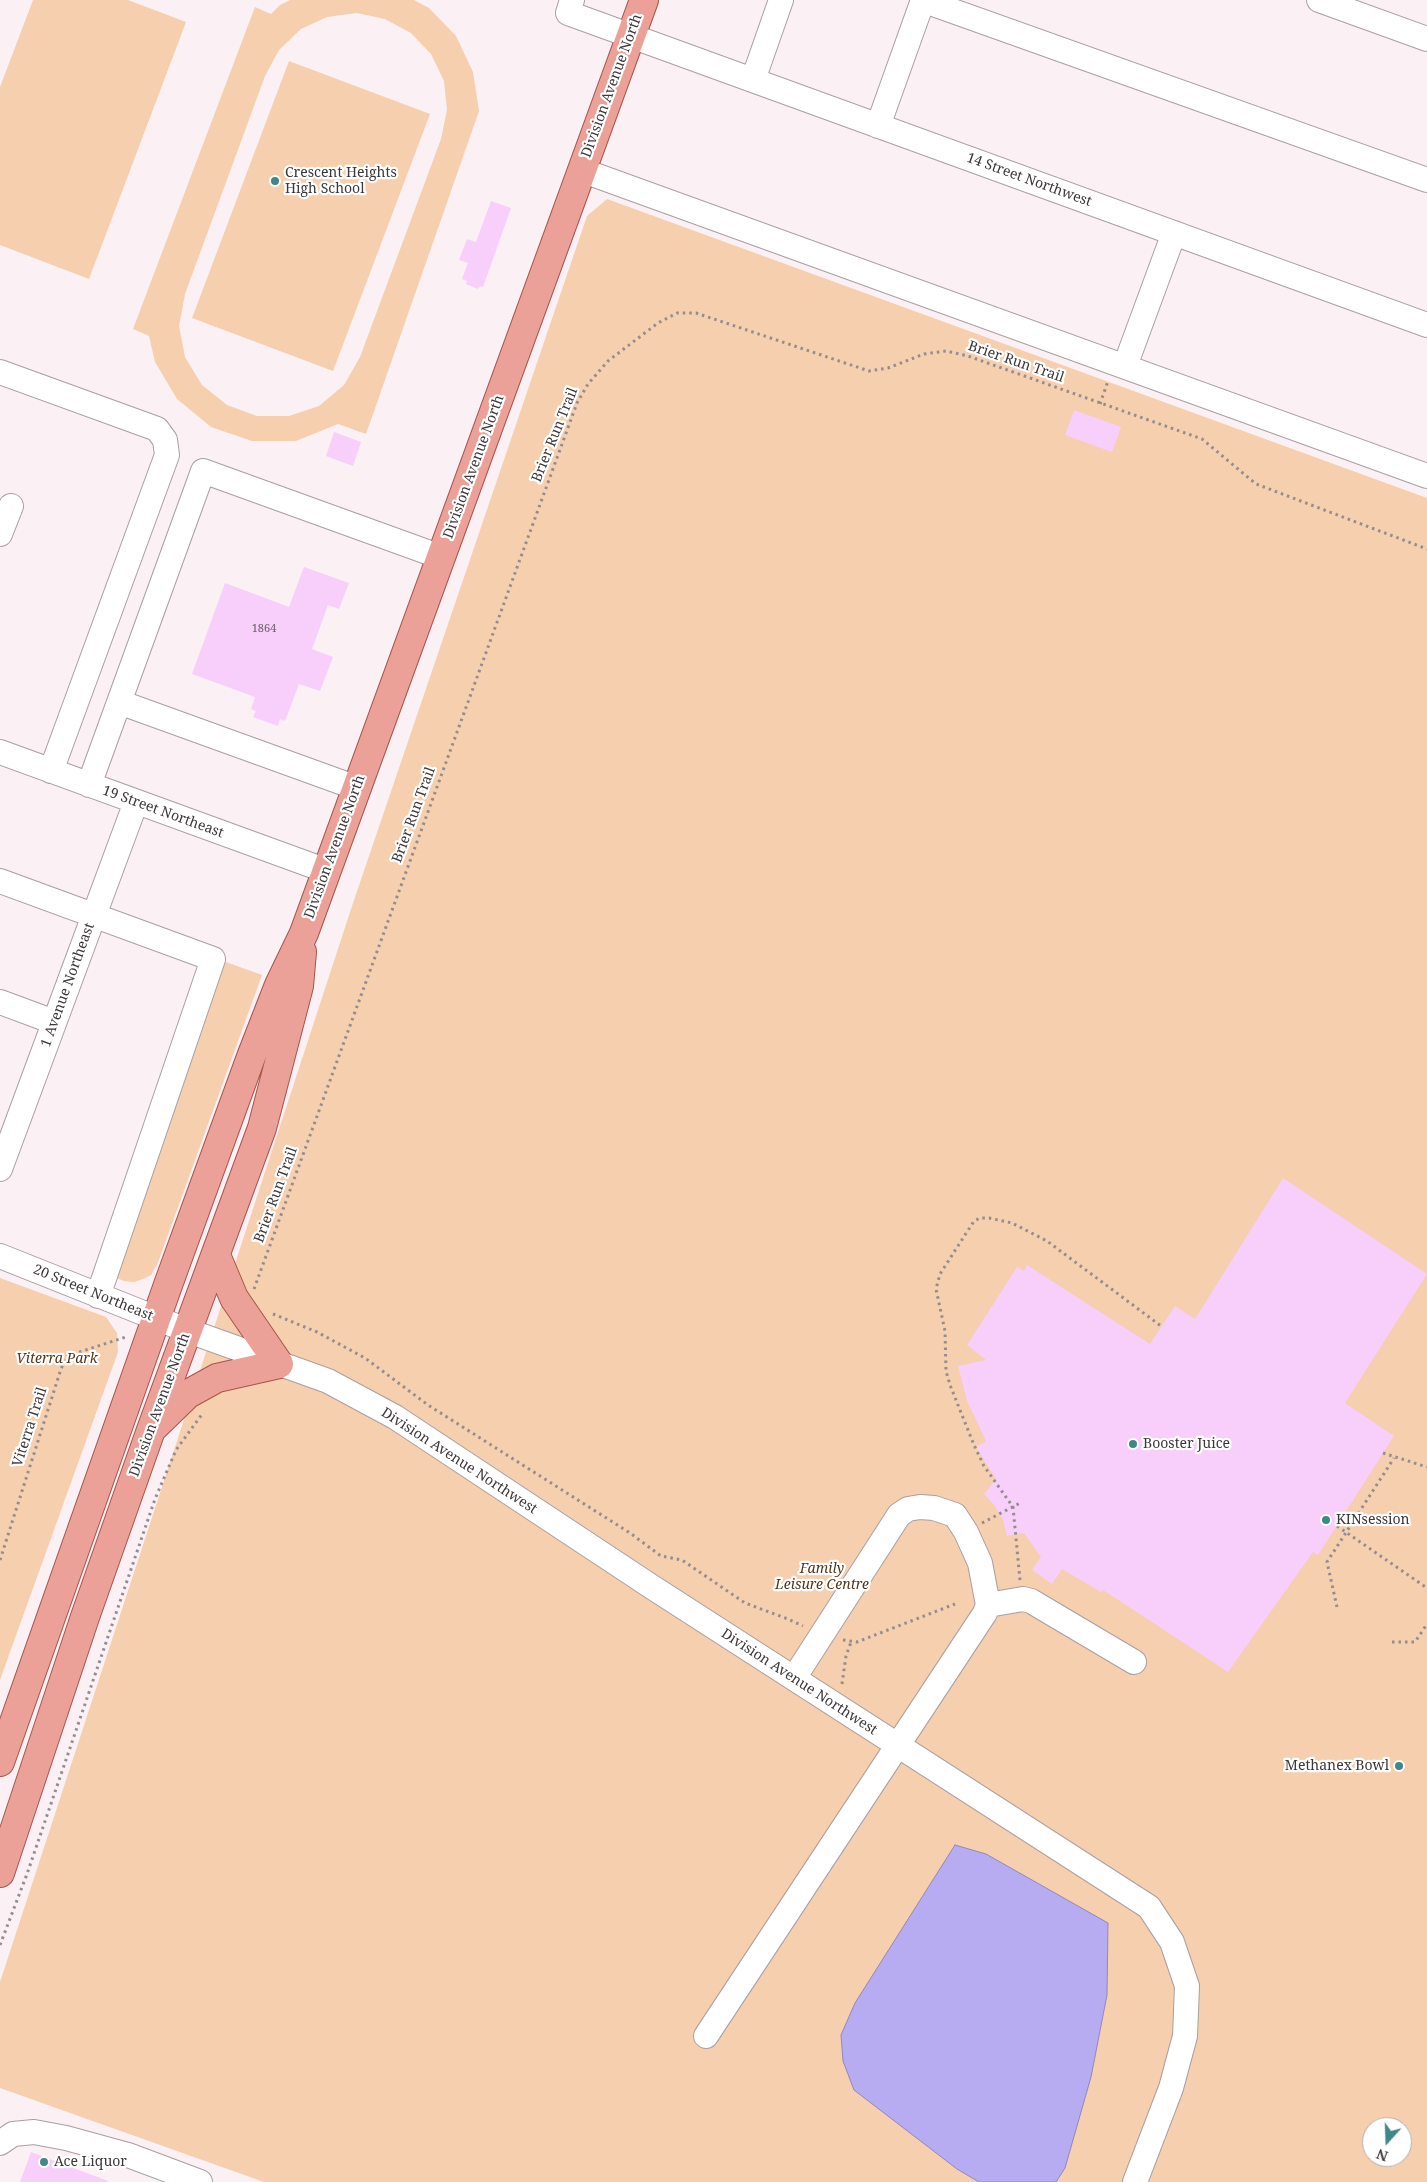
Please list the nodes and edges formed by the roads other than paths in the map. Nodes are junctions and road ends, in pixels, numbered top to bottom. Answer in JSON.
{"nodes":[{"id":1,"x":572,"y":0,"type":"edge"},
{"id":2,"x":644,"y":0,"type":"edge"},
{"id":3,"x":781,"y":0,"type":"edge"},
{"id":4,"x":922,"y":0,"type":"edge"},
{"id":5,"x":1319,"y":0,"type":"edge"},
{"id":6,"x":631,"y":36,"type":"junction"},
{"id":7,"x":1427,"y":39,"type":"edge"},
{"id":8,"x":753,"y":80,"type":"junction"},
{"id":9,"x":878,"y":126,"type":"junction"},
{"id":10,"x":582,"y":170,"type":"junction"},
{"id":11,"x":1427,"y":180,"type":"edge"},
{"id":12,"x":1174,"y":233,"type":"junction"},
{"id":13,"x":1427,"y":325,"type":"edge"},
{"id":14,"x":1125,"y":366,"type":"junction"},
{"id":15,"x":0,"y":372,"type":"edge"},
{"id":16,"x":1427,"y":476,"type":"edge"},
{"id":17,"x":11,"y":506,"type":"dead end"},
{"id":18,"x":0,"y":534,"type":"edge"},
{"id":19,"x":441,"y":557,"type":"junction"},
{"id":20,"x":119,"y":702,"type":"junction"},
{"id":21,"x":0,"y":752,"type":"edge"},
{"id":22,"x":51,"y":771,"type":"junction"},
{"id":23,"x":89,"y":784,"type":"junction"},
{"id":24,"x":357,"y":788,"type":"junction"},
{"id":25,"x":136,"y":802,"type":"junction"},
{"id":26,"x":327,"y":871,"type":"junction"},
{"id":27,"x":0,"y":881,"type":"edge"},
{"id":28,"x":94,"y":916,"type":"junction"},
{"id":29,"x":304,"y":933,"type":"junction"},
{"id":30,"x":0,"y":1002,"type":"edge"},
{"id":31,"x":54,"y":1022,"type":"junction"},
{"id":32,"x":7,"y":1127,"type":"edge"},
{"id":33,"x":0,"y":1169,"type":"edge"},
{"id":34,"x":216,"y":1255,"type":"junction"},
{"id":35,"x":0,"y":1256,"type":"edge"},
{"id":36,"x":98,"y":1296,"type":"junction"},
{"id":37,"x":156,"y":1318,"type":"junction"},
{"id":38,"x":186,"y":1330,"type":"junction"},
{"id":39,"x":279,"y":1364,"type":"junction"},
{"id":40,"x":151,"y":1430,"type":"junction"},
{"id":41,"x":988,"y":1605,"type":"junction"},
{"id":42,"x":1134,"y":1662,"type":"dead end"},
{"id":43,"x":794,"y":1678,"type":"junction"},
{"id":44,"x":897,"y":1745,"type":"junction"},
{"id":45,"x":0,"y":1762,"type":"edge"},
{"id":46,"x":0,"y":1873,"type":"edge"},
{"id":47,"x":706,"y":2036,"type":"dead end"},
{"id":48,"x":0,"y":2143,"type":"edge"},
{"id":49,"x":200,"y":2182,"type":"edge"},
{"id":50,"x":1135,"y":2182,"type":"edge"}],
"edges":[{"from":1,"to":6,"type":"street","name":"14 Street Northwest"},
{"from":2,"to":6,"type":"main road","name":"Division Avenue North"},
{"from":3,"to":8,"type":"street"},
{"from":4,"to":9,"type":"street"},
{"from":4,"to":11,"type":"street"},
{"from":5,"to":7,"type":"street"},
{"from":6,"to":8,"type":"street","name":"14 Street Northwest"},
{"from":6,"to":10,"type":"main road","name":"Division Avenue North"},
{"from":8,"to":9,"type":"street","name":"14 Street Northwest"},
{"from":9,"to":12,"type":"street","name":"14 Street Northwest"},
{"from":10,"to":14,"type":"street"},
{"from":10,"to":19,"type":"main road","name":"Division Avenue North"},
{"from":12,"to":13,"type":"street","name":"14 Street Northwest"},
{"from":12,"to":14,"type":"street"},
{"from":14,"to":16,"type":"street"},
{"from":15,"to":22,"type":"street"},
{"from":17,"to":18,"type":"street"},
{"from":19,"to":20,"type":"street"},
{"from":19,"to":24,"type":"main road","name":"Division Avenue North"},
{"from":20,"to":23,"type":"street"},
{"from":20,"to":24,"type":"street"},
{"from":21,"to":22,"type":"street","name":"19 Street Northeast"},
{"from":22,"to":23,"type":"street","name":"19 Street Northeast"},
{"from":23,"to":25,"type":"street","name":"19 Street Northeast"},
{"from":24,"to":26,"type":"main road","name":"Division Avenue North"},
{"from":25,"to":26,"type":"street","name":"19 Street Northeast"},
{"from":25,"to":28,"type":"street","name":"1 Avenue Northeast"},
{"from":26,"to":29,"type":"main road","name":"Division Avenue North"},
{"from":27,"to":28,"type":"street"},
{"from":28,"to":31,"type":"street","name":"1 Avenue Northeast"},
{"from":28,"to":36,"type":"street"},
{"from":29,"to":34,"type":"main road","name":"Division Avenue North"},
{"from":29,"to":37,"type":"main road","name":"Division Avenue North"},
{"from":30,"to":31,"type":"street"},
{"from":31,"to":32,"type":"street","name":"1 Avenue Northeast"},
{"from":32,"to":33,"type":"street","name":"1 Avenue Northeast"},
{"from":34,"to":38,"type":"main road","name":"Division Avenue North"},
{"from":34,"to":39,"type":"main road"},
{"from":35,"to":36,"type":"street","name":"20 Street Northeast"},
{"from":36,"to":37,"type":"street","name":"20 Street Northeast"},
{"from":37,"to":38,"type":"street","name":"20 Street Northeast"},
{"from":37,"to":45,"type":"main road","name":"Division Avenue North"},
{"from":38,"to":39,"type":"street","name":"Division Avenue Northwest"},
{"from":38,"to":40,"type":"main road","name":"Division Avenue North"},
{"from":39,"to":40,"type":"main road"},
{"from":39,"to":43,"type":"street","name":"Division Avenue Northwest"},
{"from":40,"to":46,"type":"main road","name":"Division Avenue North"},
{"from":41,"to":42,"type":"street"},
{"from":41,"to":43,"type":"street"},
{"from":41,"to":44,"type":"street"},
{"from":43,"to":44,"type":"street","name":"Division Avenue Northwest"},
{"from":44,"to":47,"type":"street"},
{"from":44,"to":50,"type":"street","name":"Division Avenue Northwest"},
{"from":48,"to":49,"type":"street"}]}
